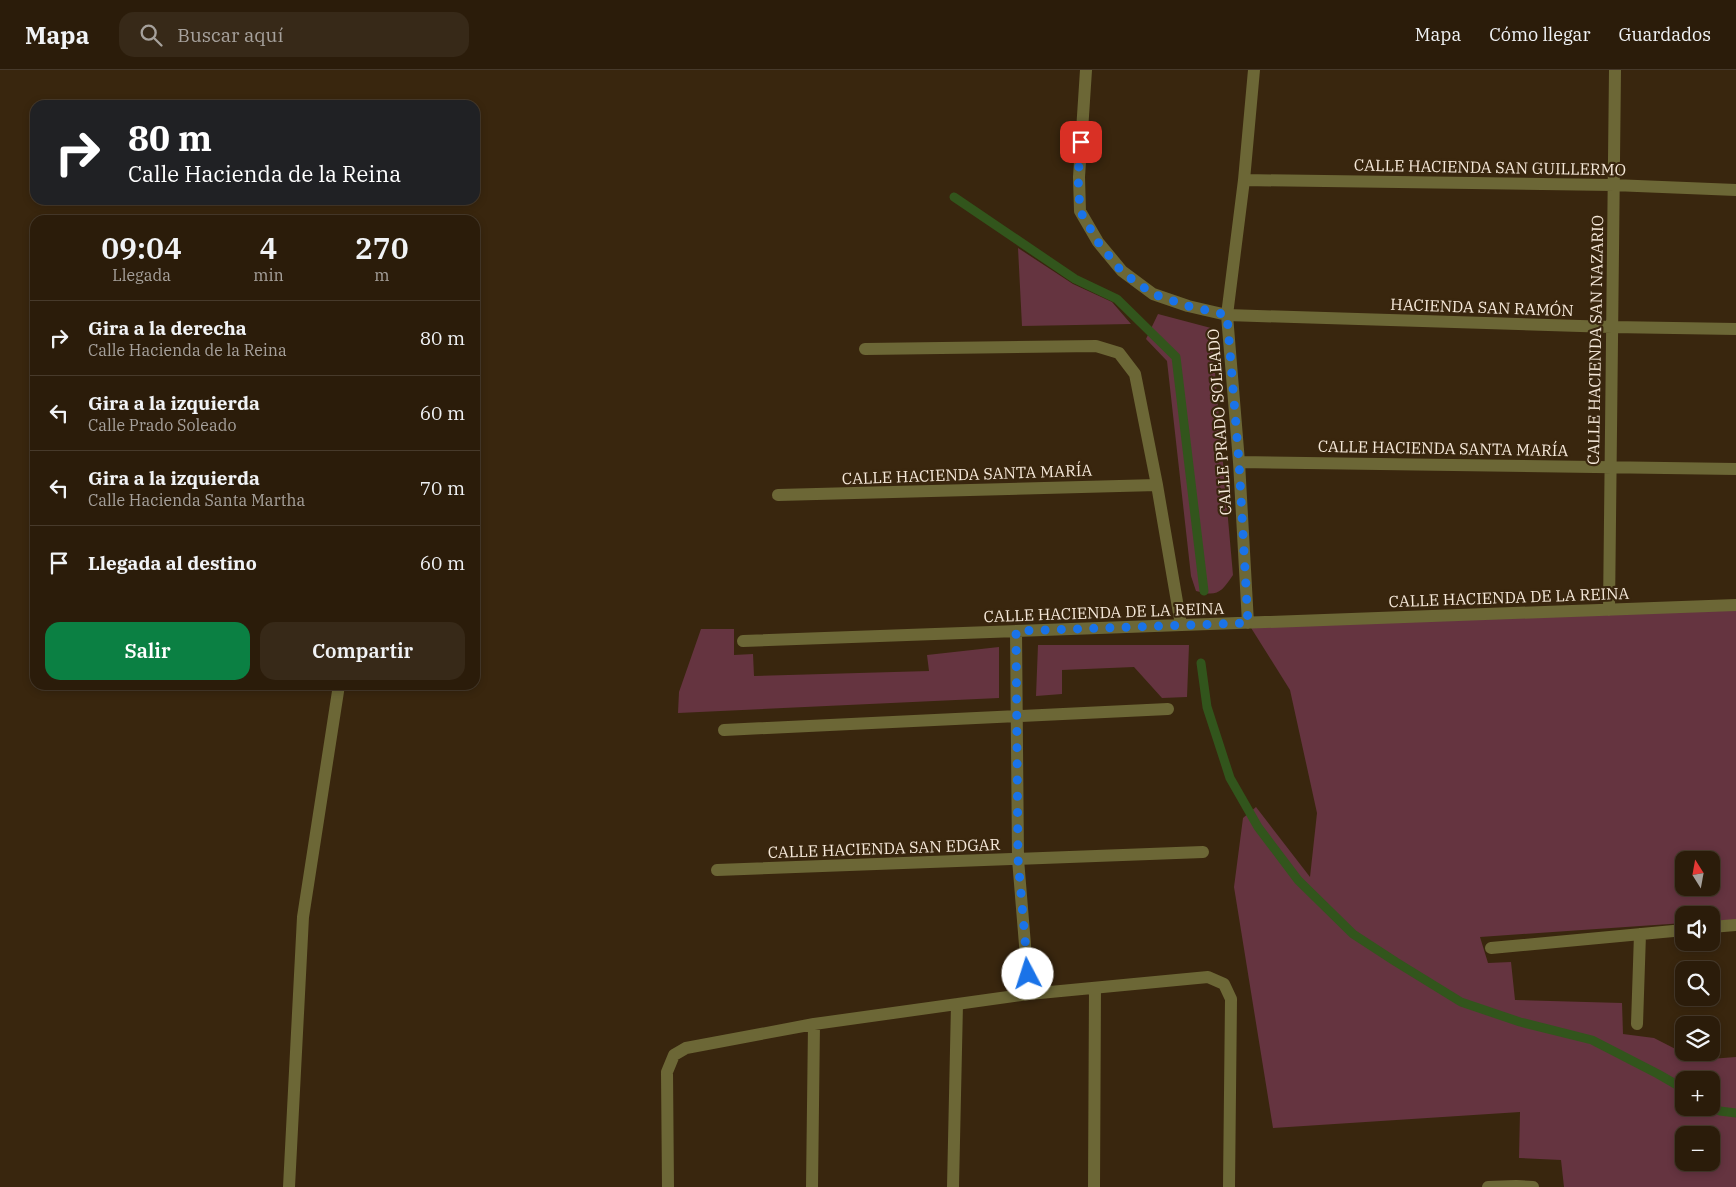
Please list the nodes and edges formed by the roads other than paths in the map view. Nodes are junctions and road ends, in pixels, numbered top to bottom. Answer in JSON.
{"nodes":[{"id":1,"x":1086,"y":70,"type":"edge"},
{"id":2,"x":1254,"y":70,"type":"edge"},
{"id":3,"x":1614,"y":70,"type":"edge"},
{"id":4,"x":1244,"y":180,"type":"junction"},
{"id":5,"x":1613,"y":185,"type":"junction"},
{"id":6,"x":1736,"y":190,"type":"edge"},
{"id":7,"x":1227,"y":315,"type":"junction"},
{"id":8,"x":1612,"y":327,"type":"junction"},
{"id":9,"x":1736,"y":329,"type":"edge"},
{"id":10,"x":865,"y":348,"type":"dead end"},
{"id":11,"x":1239,"y":462,"type":"junction"},
{"id":12,"x":1610,"y":467,"type":"junction"},
{"id":13,"x":1736,"y":469,"type":"edge"},
{"id":14,"x":1157,"y":485,"type":"junction"},
{"id":15,"x":778,"y":495,"type":"dead end"},
{"id":16,"x":1736,"y":605,"type":"edge"},
{"id":17,"x":1608,"y":610,"type":"junction"},
{"id":18,"x":1248,"y":623,"type":"junction"},
{"id":19,"x":1181,"y":625,"type":"junction"},
{"id":20,"x":1016,"y":631,"type":"junction"},
{"id":21,"x":743,"y":641,"type":"dead end"},
{"id":22,"x":338,"y":690,"type":"edge"},
{"id":23,"x":1168,"y":709,"type":"dead end"},
{"id":24,"x":1017,"y":716,"type":"junction"},
{"id":25,"x":724,"y":730,"type":"dead end"},
{"id":26,"x":1202,"y":852,"type":"dead end"},
{"id":27,"x":1018,"y":859,"type":"junction"},
{"id":28,"x":717,"y":870,"type":"dead end"},
{"id":29,"x":1736,"y":925,"type":"edge"},
{"id":30,"x":1720,"y":926,"type":"edge"},
{"id":31,"x":1675,"y":931,"type":"edge"},
{"id":32,"x":1640,"y":934,"type":"junction"},
{"id":33,"x":1491,"y":948,"type":"dead end"},
{"id":34,"x":1095,"y":988,"type":"junction"},
{"id":35,"x":1029,"y":994,"type":"junction"},
{"id":36,"x":957,"y":1004,"type":"junction"},
{"id":37,"x":814,"y":1024,"type":"junction"},
{"id":38,"x":1637,"y":1024,"type":"dead end"},
{"id":39,"x":289,"y":1187,"type":"edge"},
{"id":40,"x":668,"y":1187,"type":"edge"},
{"id":41,"x":812,"y":1187,"type":"edge"},
{"id":42,"x":953,"y":1187,"type":"edge"},
{"id":43,"x":1094,"y":1187,"type":"edge"},
{"id":44,"x":1229,"y":1187,"type":"edge"},
{"id":45,"x":1488,"y":1187,"type":"edge"},
{"id":46,"x":1533,"y":1187,"type":"edge"}],
"edges":[{"from":1,"to":7,"type":"street","name":"HACIENDA SAN RAMÓN"},
{"from":2,"to":4,"type":"street","name":"CALLE PRADO SOLEADO"},
{"from":3,"to":5,"type":"street","name":"CALLE HACIENDA SAN NAZARIO"},
{"from":4,"to":5,"type":"street","name":"CALLE HACIENDA SAN GUILLERMO"},
{"from":4,"to":7,"type":"street","name":"CALLE PRADO SOLEADO"},
{"from":5,"to":6,"type":"street","name":"CALLE HACIENDA SAN GUILLERMO"},
{"from":5,"to":8,"type":"street","name":"CALLE HACIENDA SAN NAZARIO"},
{"from":7,"to":8,"type":"street","name":"HACIENDA SAN RAMÓN"},
{"from":7,"to":11,"type":"street","name":"CALLE PRADO SOLEADO"},
{"from":8,"to":9,"type":"street","name":"HACIENDA SAN RAMÓN"},
{"from":8,"to":12,"type":"street","name":"CALLE HACIENDA SAN NAZARIO"},
{"from":10,"to":14,"type":"street"},
{"from":11,"to":12,"type":"street","name":"CALLE HACIENDA SANTA MARÍA"},
{"from":11,"to":18,"type":"street","name":"CALLE PRADO SOLEADO"},
{"from":12,"to":13,"type":"street","name":"CALLE HACIENDA SANTA MARÍA"},
{"from":12,"to":17,"type":"street","name":"CALLE HACIENDA SAN NAZARIO"},
{"from":14,"to":15,"type":"street","name":"CALLE HACIENDA SANTA MARÍA"},
{"from":14,"to":19,"type":"street"},
{"from":16,"to":17,"type":"street","name":"CALLE HACIENDA DE LA REINA"},
{"from":17,"to":18,"type":"street","name":"CALLE HACIENDA DE LA REINA"},
{"from":18,"to":19,"type":"street","name":"CALLE HACIENDA DE LA REINA"},
{"from":19,"to":20,"type":"street","name":"CALLE HACIENDA DE LA REINA"},
{"from":20,"to":21,"type":"street","name":"CALLE HACIENDA DE LA REINA"},
{"from":20,"to":24,"type":"street"},
{"from":22,"to":39,"type":"street"},
{"from":23,"to":24,"type":"street"},
{"from":24,"to":25,"type":"street"},
{"from":24,"to":27,"type":"street"},
{"from":26,"to":27,"type":"street","name":"CALLE HACIENDA SAN EDGAR"},
{"from":27,"to":28,"type":"street","name":"CALLE HACIENDA SAN EDGAR"},
{"from":27,"to":35,"type":"street"},
{"from":29,"to":30,"type":"street"},
{"from":31,"to":32,"type":"street"},
{"from":32,"to":33,"type":"street"},
{"from":32,"to":38,"type":"street"},
{"from":34,"to":35,"type":"street"},
{"from":34,"to":43,"type":"street"},
{"from":34,"to":44,"type":"street"},
{"from":35,"to":36,"type":"street"},
{"from":36,"to":37,"type":"street"},
{"from":36,"to":42,"type":"street"},
{"from":37,"to":40,"type":"street"},
{"from":37,"to":41,"type":"street"},
{"from":45,"to":46,"type":"street"}]}
